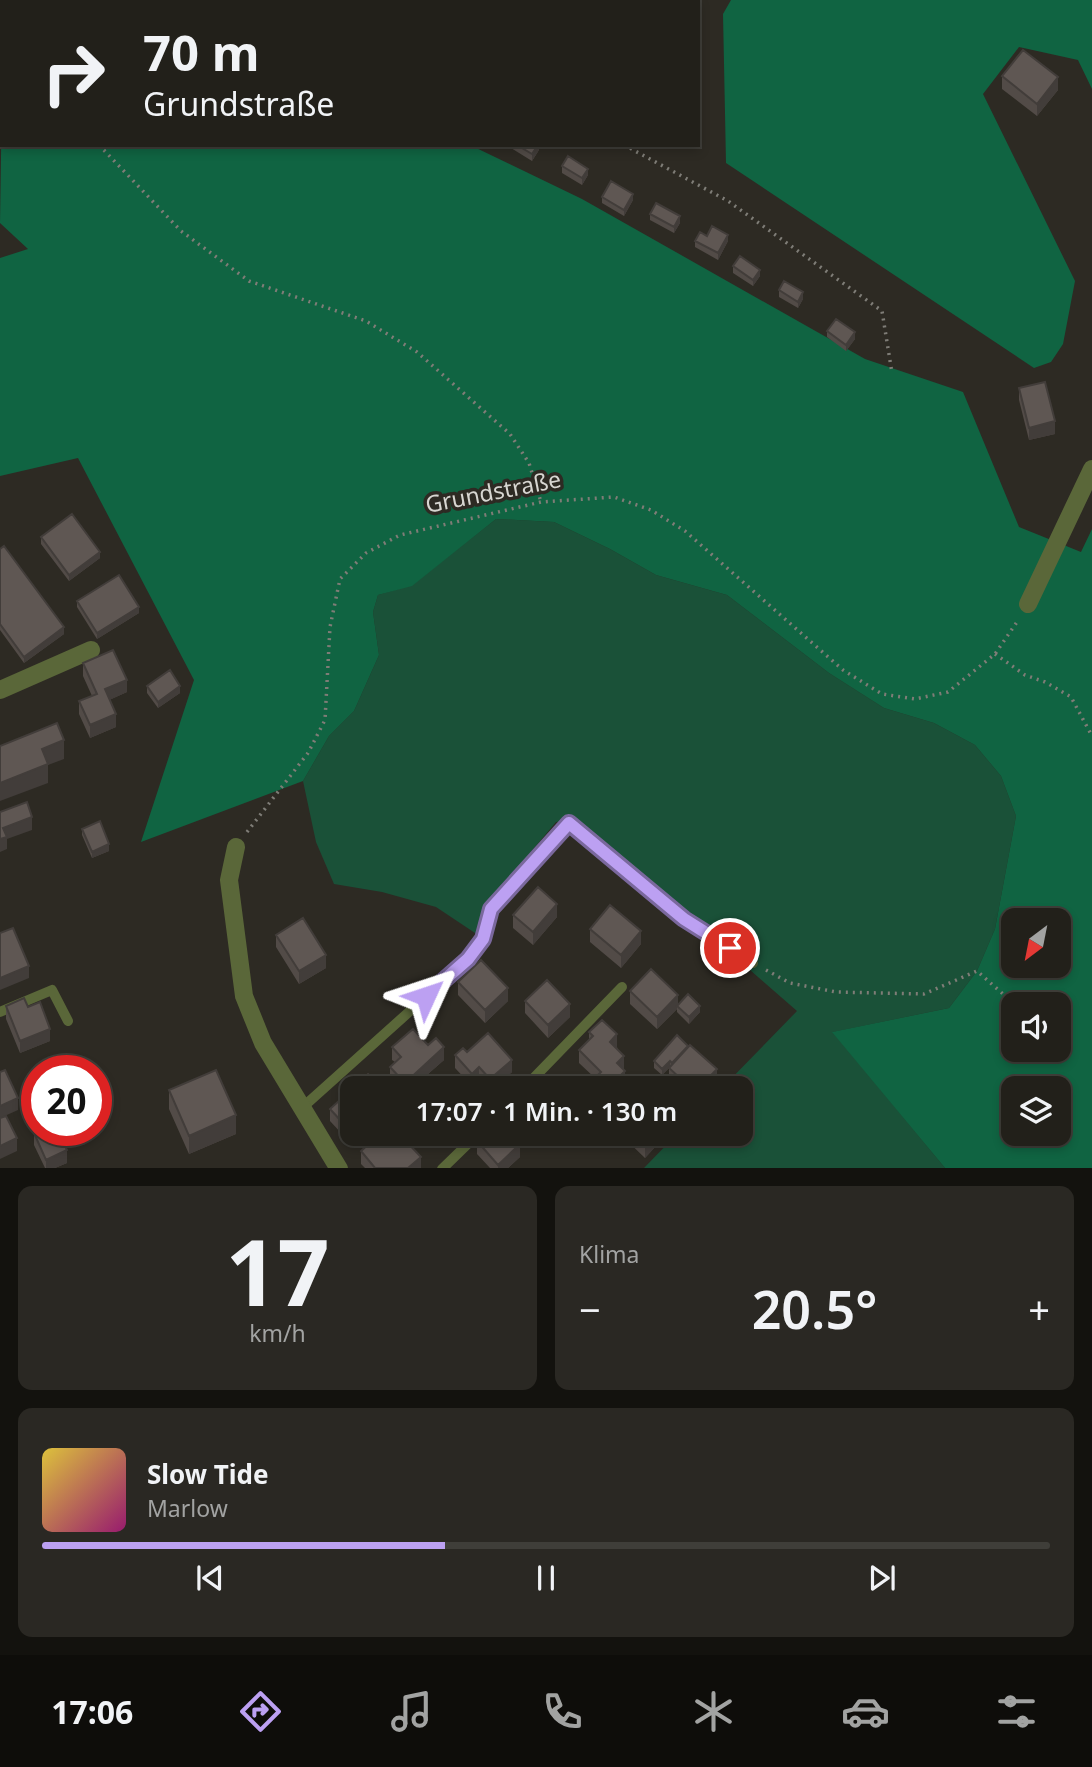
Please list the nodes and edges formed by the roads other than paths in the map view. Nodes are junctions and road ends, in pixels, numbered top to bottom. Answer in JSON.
{"nodes":[{"id":1,"x":1092,"y":469,"type":"edge"},
{"id":2,"x":1028,"y":604,"type":"road end"},
{"id":3,"x":91,"y":650,"type":"dead end"},
{"id":4,"x":0,"y":690,"type":"edge"},
{"id":5,"x":236,"y":847,"type":"road end"},
{"id":6,"x":752,"y":963,"type":"road end"},
{"id":7,"x":622,"y":987,"type":"dead end"},
{"id":8,"x":0,"y":1013,"type":"edge"},
{"id":9,"x":68,"y":1021,"type":"dead end"},
{"id":10,"x":536,"y":1076,"type":"edge"},
{"id":11,"x":303,"y":1107,"type":"junction"},
{"id":12,"x":465,"y":1146,"type":"edge"},
{"id":13,"x":339,"y":1168,"type":"edge"},
{"id":14,"x":442,"y":1168,"type":"edge"}],
"edges":[{"from":1,"to":2,"type":"street"},
{"from":3,"to":4,"type":"street"},
{"from":5,"to":11,"type":"street"},
{"from":6,"to":11,"type":"lane"},
{"from":7,"to":10,"type":"lane"},
{"from":8,"to":9,"type":"lane"},
{"from":11,"to":13,"type":"street"},
{"from":12,"to":14,"type":"lane"}]}
